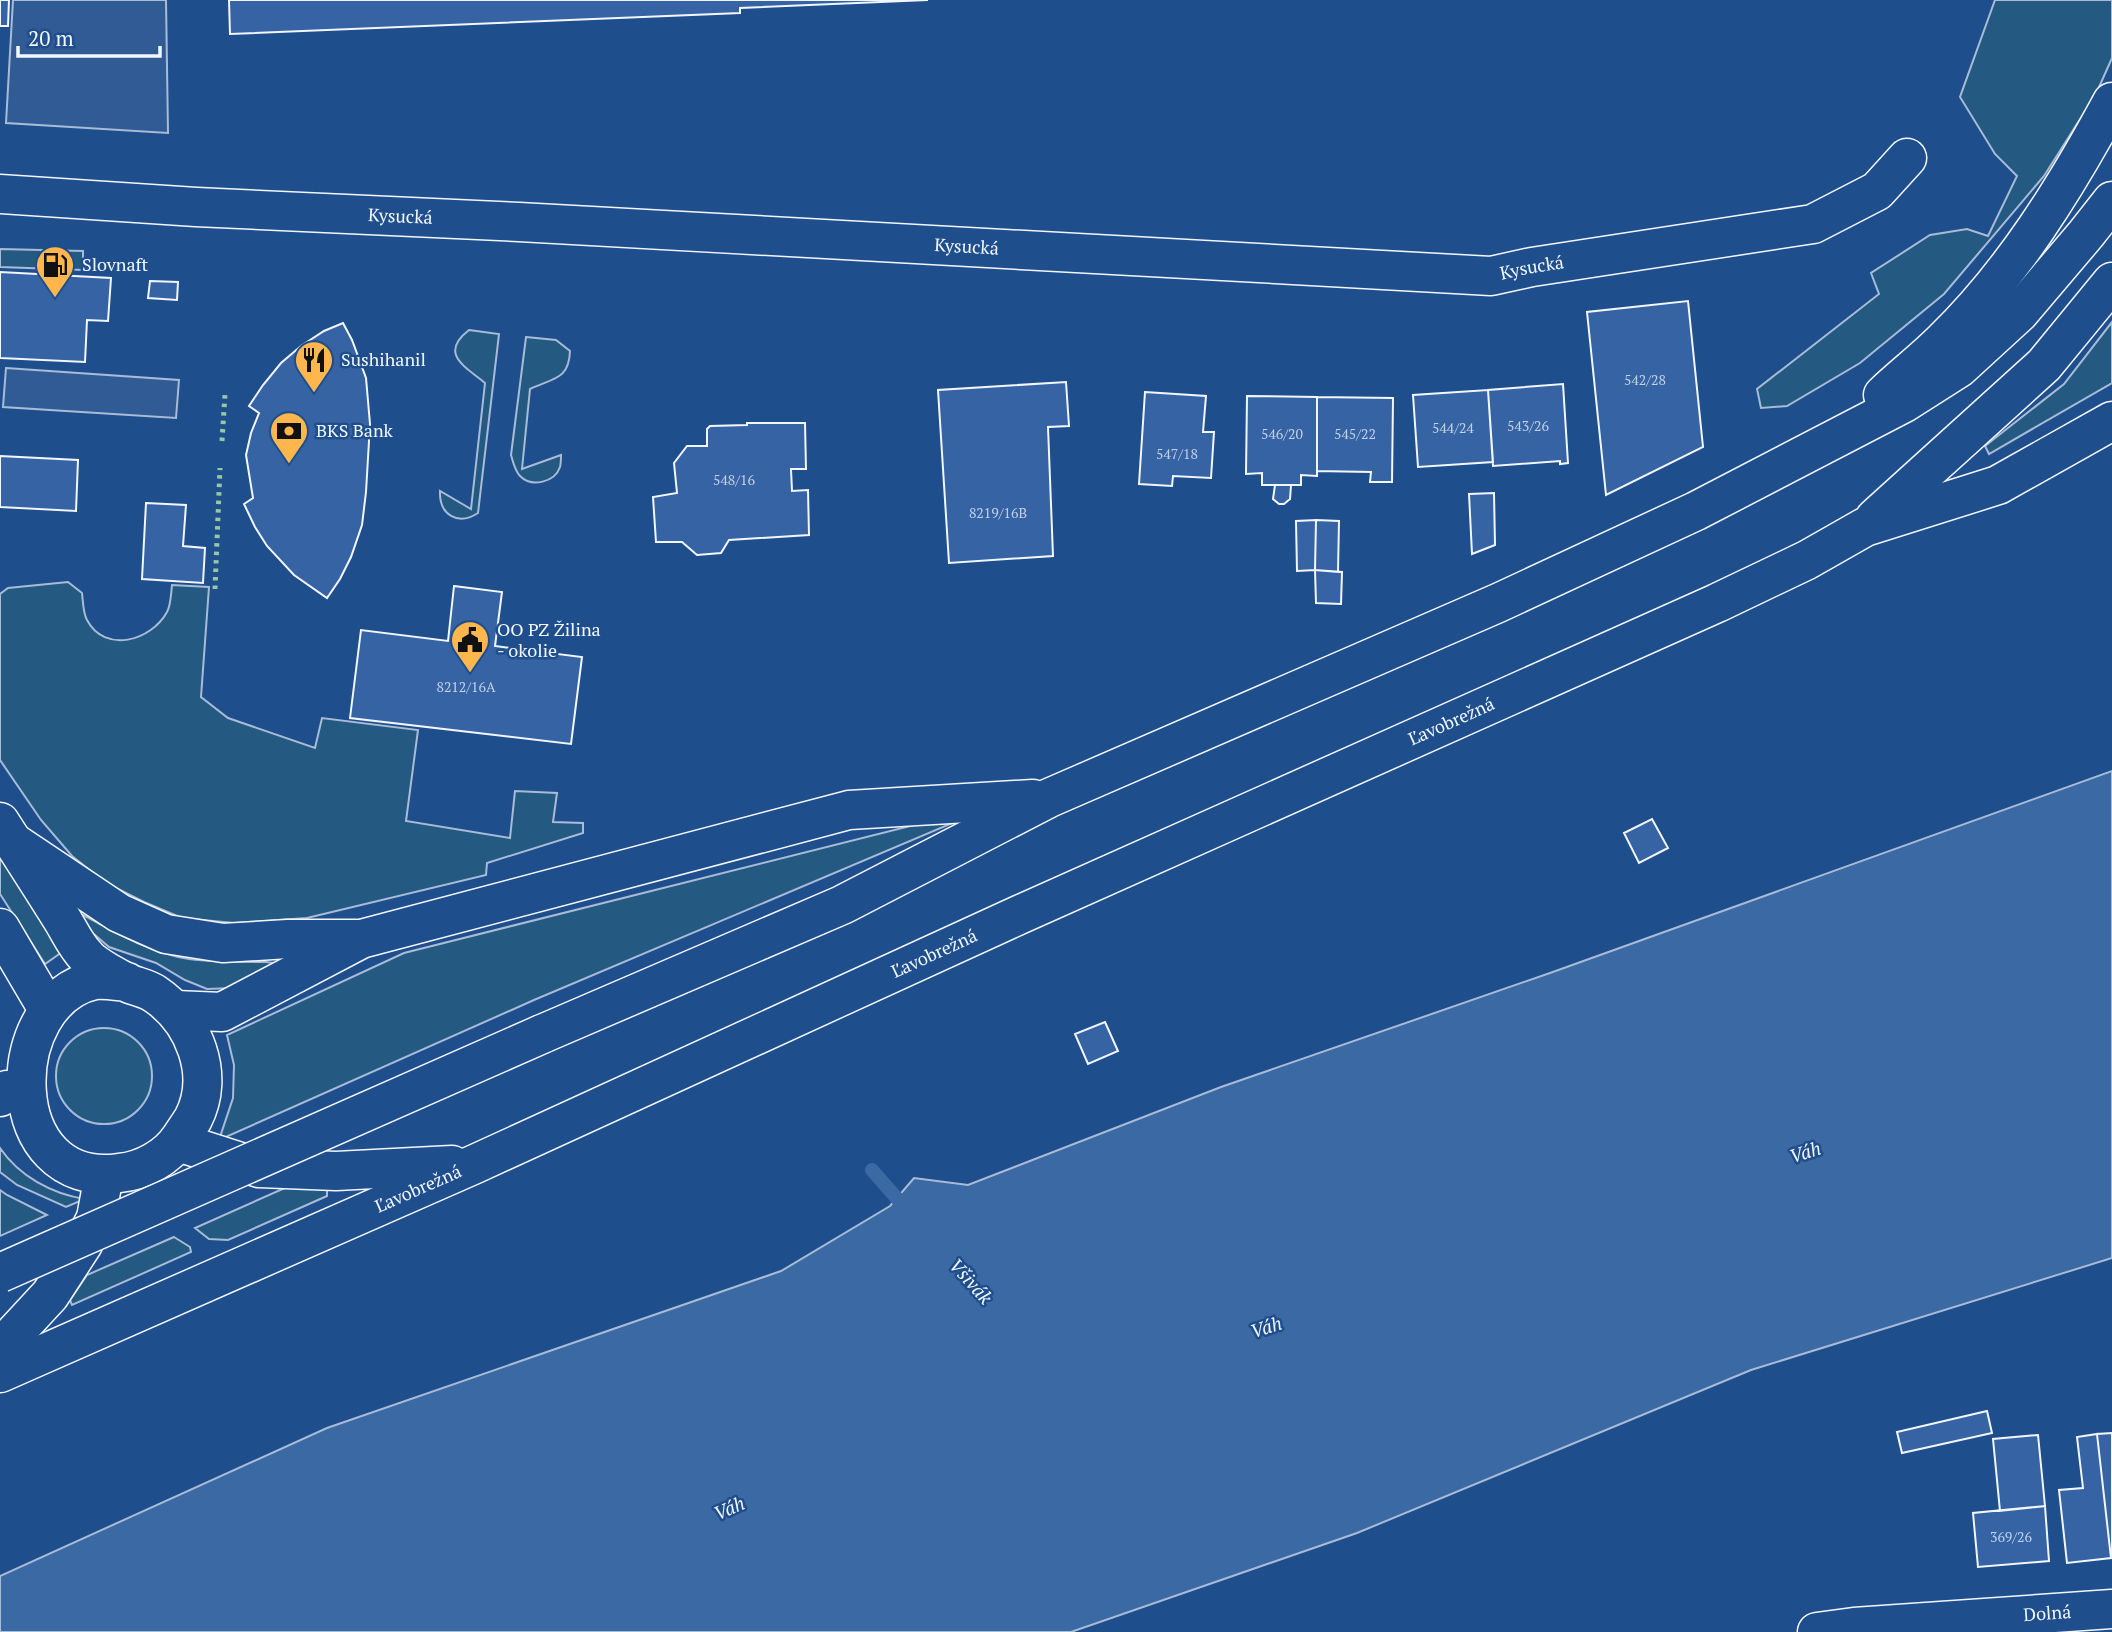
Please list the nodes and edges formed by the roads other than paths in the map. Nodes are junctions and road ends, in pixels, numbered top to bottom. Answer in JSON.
{"nodes":[{"id":1,"x":2112,"y":102,"type":"edge"},
{"id":2,"x":1907,"y":158,"type":"dead end"},
{"id":3,"x":0,"y":194,"type":"edge"},
{"id":4,"x":2112,"y":201,"type":"edge"},
{"id":5,"x":2112,"y":282,"type":"edge"},
{"id":6,"x":2112,"y":421,"type":"edge"},
{"id":7,"x":1841,"y":435,"type":"junction"},
{"id":8,"x":1865,"y":527,"type":"junction"},
{"id":9,"x":1049,"y":798,"type":"junction"},
{"id":10,"x":6,"y":832,"type":"edge"},
{"id":11,"x":0,"y":928,"type":"edge"},
{"id":12,"x":361,"y":939,"type":"junction"},
{"id":13,"x":127,"y":982,"type":"junction"},
{"id":14,"x":43,"y":1001,"type":"junction"},
{"id":15,"x":175,"y":1010,"type":"junction"},
{"id":16,"x":3,"y":1093,"type":"edge"},
{"id":17,"x":178,"y":1142,"type":"junction"},
{"id":18,"x":475,"y":1164,"type":"junction"},
{"id":19,"x":104,"y":1175,"type":"junction"},
{"id":20,"x":0,"y":1273,"type":"edge"},
{"id":21,"x":0,"y":1349,"type":"edge"},
{"id":22,"x":0,"y":1373,"type":"edge"},
{"id":23,"x":2112,"y":1609,"type":"edge"},
{"id":24,"x":1817,"y":1632,"type":"edge"}],
"edges":[{"from":1,"to":7,"type":"main road"},
{"from":2,"to":3,"type":"main road","name":"Kysucká"},
{"from":4,"to":7,"type":"main road"},
{"from":5,"to":8,"type":"main road"},
{"from":6,"to":8,"type":"main road"},
{"from":7,"to":9,"type":"main road"},
{"from":8,"to":18,"type":"main road","name":"Ľavobrežná"},
{"from":9,"to":12,"type":"main road"},
{"from":9,"to":20,"type":"main road","bridge":true},
{"from":10,"to":12,"type":"main road"},
{"from":10,"to":13,"type":"main road"},
{"from":11,"to":14,"type":"main road"},
{"from":12,"to":15,"type":"main road"},
{"from":13,"to":14,"type":"main road"},
{"from":13,"to":15,"type":"main road"},
{"from":14,"to":16,"type":"main road"},
{"from":15,"to":17,"type":"main road"},
{"from":16,"to":19,"type":"main road"},
{"from":17,"to":18,"type":"main road"},
{"from":17,"to":19,"type":"main road"},
{"from":18,"to":22,"type":"main road","name":"Ľavobrežná"},
{"from":19,"to":21,"type":"main road"},
{"from":23,"to":24,"type":"main road","name":"Dolná"}]}
